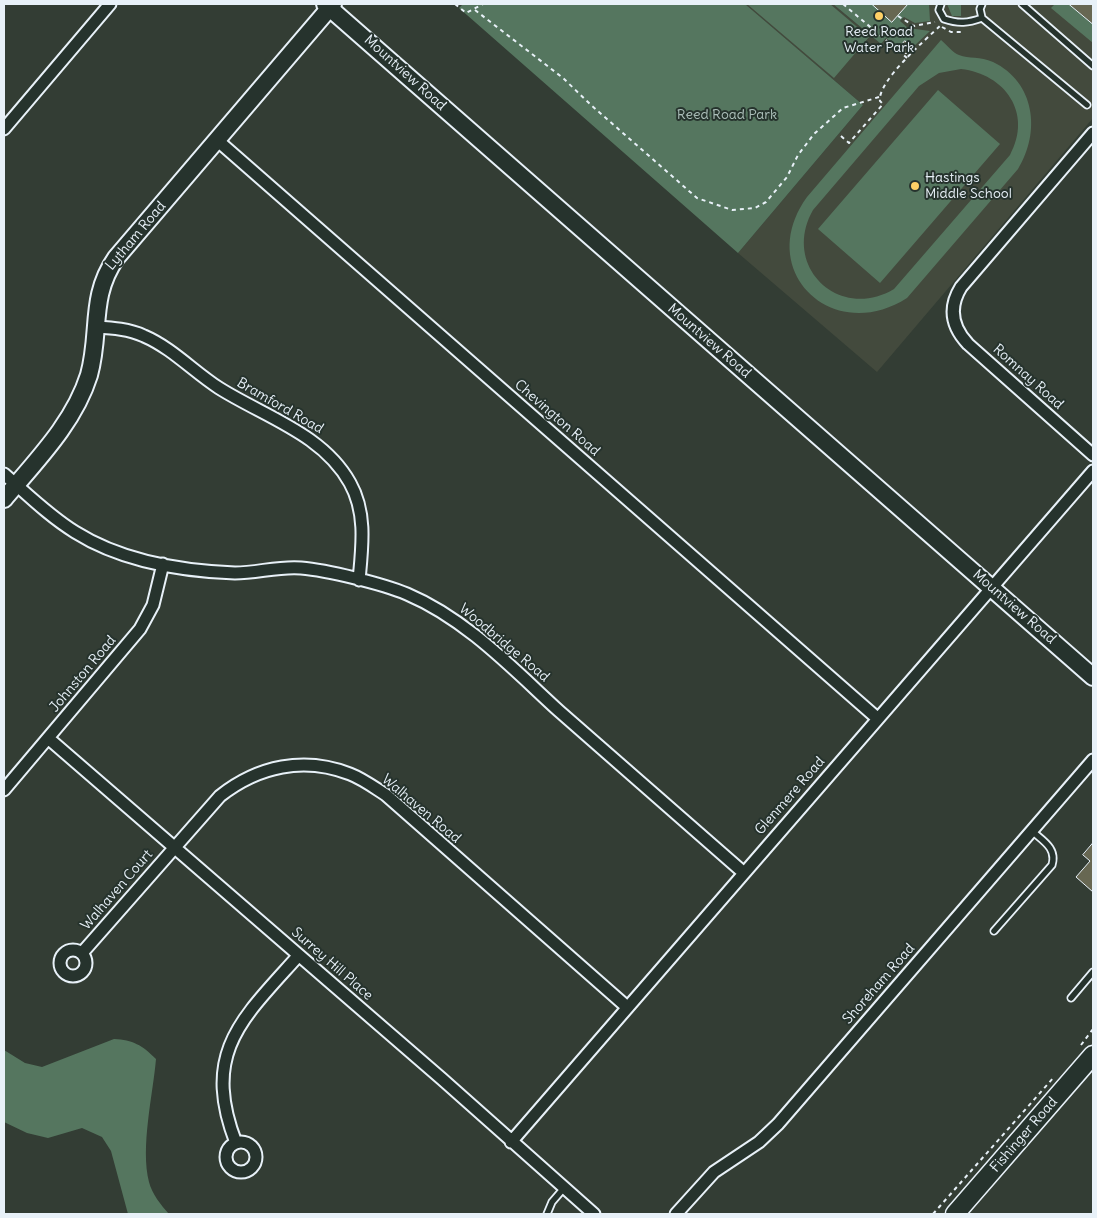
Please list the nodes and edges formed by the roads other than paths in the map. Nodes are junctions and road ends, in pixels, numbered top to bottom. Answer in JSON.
{"nodes":[{"id":1,"x":110,"y":4,"type":"edge"},
{"id":2,"x":941,"y":4,"type":"edge"},
{"id":3,"x":982,"y":4,"type":"edge"},
{"id":4,"x":1022,"y":4,"type":"edge"},
{"id":5,"x":329,"y":5,"type":"edge"},
{"id":6,"x":982,"y":18,"type":"junction"},
{"id":7,"x":1093,"y":66,"type":"edge"},
{"id":8,"x":1087,"y":104,"type":"dead end"},
{"id":9,"x":4,"y":129,"type":"edge"},
{"id":10,"x":1093,"y":133,"type":"edge"},
{"id":11,"x":217,"y":140,"type":"junction"},
{"id":12,"x":96,"y":327,"type":"junction"},
{"id":13,"x":1093,"y":455,"type":"edge"},
{"id":14,"x":1093,"y":471,"type":"edge"},
{"id":15,"x":10,"y":479,"type":"edge"},
{"id":16,"x":4,"y":499,"type":"edge"},
{"id":17,"x":163,"y":564,"type":"junction"},
{"id":18,"x":359,"y":580,"type":"junction"},
{"id":19,"x":990,"y":588,"type":"junction"},
{"id":20,"x":1093,"y":677,"type":"edge"},
{"id":21,"x":877,"y":718,"type":"junction"},
{"id":22,"x":48,"y":738,"type":"junction"},
{"id":23,"x":1093,"y":760,"type":"edge"},
{"id":24,"x":4,"y":790,"type":"edge"},
{"id":25,"x":1032,"y":831,"type":"junction"},
{"id":26,"x":174,"y":847,"type":"junction"},
{"id":27,"x":744,"y":873,"type":"junction"},
{"id":28,"x":994,"y":931,"type":"dead end"},
{"id":29,"x":82,"y":953,"type":"dead end"},
{"id":30,"x":299,"y":955,"type":"junction"},
{"id":31,"x":1093,"y":972,"type":"edge"},
{"id":32,"x":1071,"y":998,"type":"dead end"},
{"id":33,"x":627,"y":1007,"type":"junction"},
{"id":34,"x":1087,"y":1051,"type":"edge"},
{"id":35,"x":511,"y":1142,"type":"junction"},
{"id":36,"x":236,"y":1143,"type":"dead end"},
{"id":37,"x":564,"y":1188,"type":"junction"},
{"id":38,"x":588,"y":1213,"type":"edge"},
{"id":39,"x":547,"y":1214,"type":"edge"},
{"id":40,"x":676,"y":1214,"type":"edge"},
{"id":41,"x":955,"y":1214,"type":"edge"}],
"edges":[{"from":1,"to":9,"type":"street"},
{"from":2,"to":6,"type":"lane"},
{"from":3,"to":6,"type":"lane"},
{"from":4,"to":7,"type":"lane"},
{"from":5,"to":11,"type":"street","name":"Lytham Road"},
{"from":5,"to":19,"type":"street","name":"Mountview Road"},
{"from":6,"to":8,"type":"lane"},
{"from":10,"to":13,"type":"street","name":"Romnay Road"},
{"from":11,"to":12,"type":"street","name":"Lytham Road"},
{"from":11,"to":21,"type":"street","name":"Chevington Road"},
{"from":12,"to":15,"type":"street","name":"Lytham Road"},
{"from":12,"to":18,"type":"street","name":"Bramford Road"},
{"from":14,"to":19,"type":"street","name":"Glenmere Road"},
{"from":15,"to":16,"type":"street","name":"Lytham Road"},
{"from":15,"to":17,"type":"street","name":"Woodbridge Road"},
{"from":17,"to":18,"type":"street","name":"Woodbridge Road"},
{"from":17,"to":22,"type":"street","name":"Johnston Road"},
{"from":18,"to":27,"type":"street","name":"Woodbridge Road"},
{"from":19,"to":20,"type":"street","name":"Mountview Road"},
{"from":19,"to":21,"type":"street","name":"Glenmere Road"},
{"from":21,"to":27,"type":"street","name":"Glenmere Road"},
{"from":22,"to":24,"type":"street","name":"Johnston Road"},
{"from":22,"to":26,"type":"street","name":"Surrey Hill Place"},
{"from":23,"to":25,"type":"street","name":"Shoreham Road"},
{"from":25,"to":28,"type":"lane"},
{"from":25,"to":40,"type":"street","name":"Shoreham Road"},
{"from":26,"to":29,"type":"street","name":"Walhaven Court"},
{"from":26,"to":30,"type":"street","name":"Surrey Hill Place"},
{"from":26,"to":33,"type":"street","name":"Walhaven Road"},
{"from":27,"to":33,"type":"street","name":"Glenmere Road"},
{"from":30,"to":35,"type":"street","name":"Surrey Hill Place"},
{"from":30,"to":36,"type":"street"},
{"from":31,"to":32,"type":"lane"},
{"from":33,"to":35,"type":"street","name":"Glenmere Road"},
{"from":34,"to":41,"type":"main road","name":"Fishinger Road"},
{"from":35,"to":37,"type":"street","name":"Surrey Hill Place"},
{"from":37,"to":38,"type":"street","name":"Surrey Hill Place"},
{"from":37,"to":39,"type":"lane"}]}
